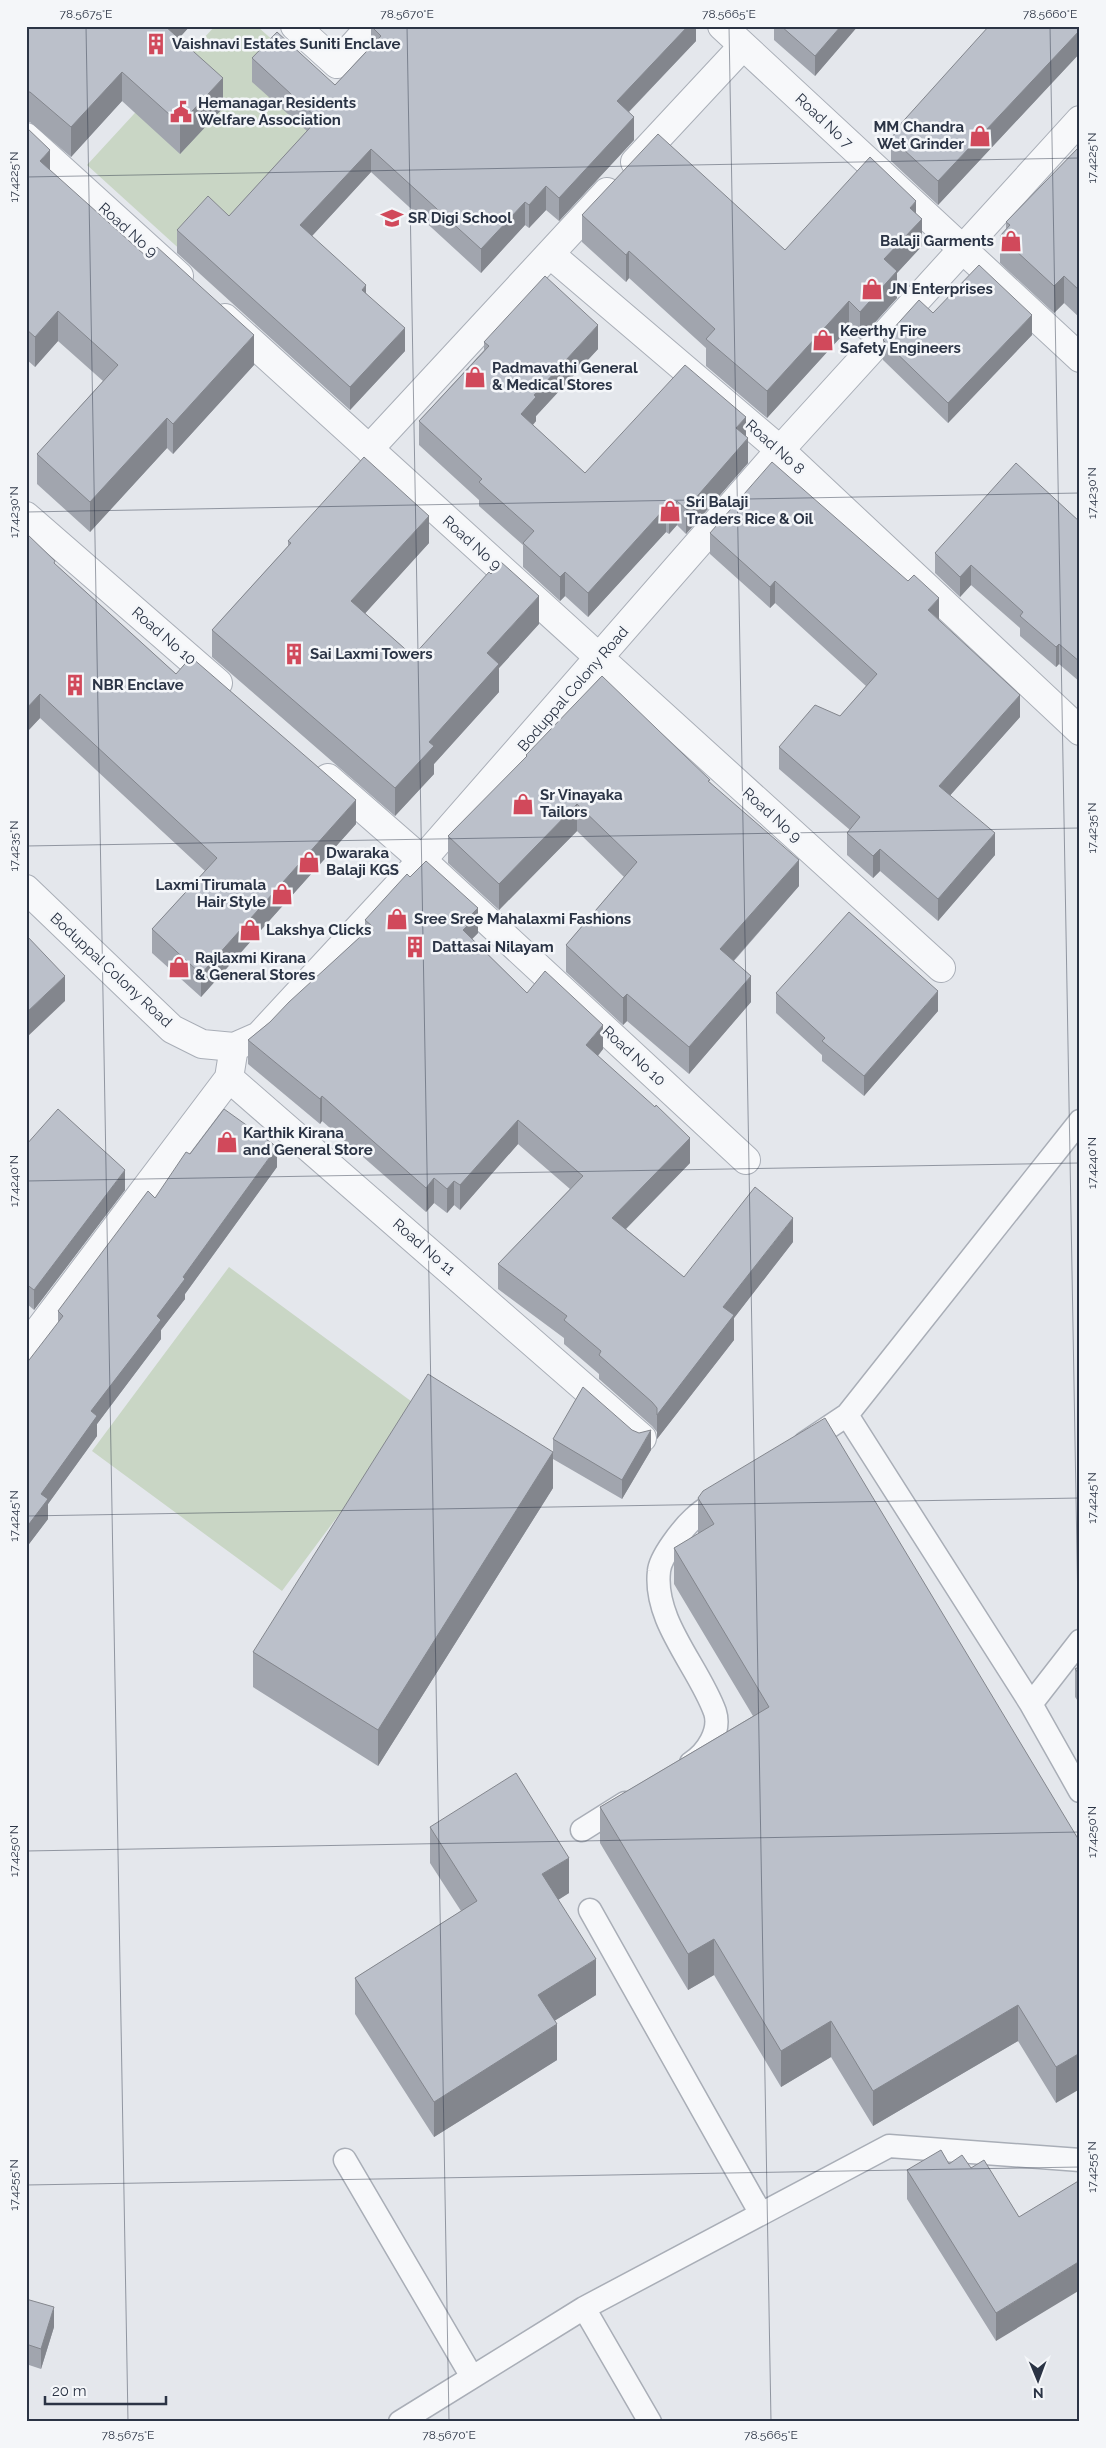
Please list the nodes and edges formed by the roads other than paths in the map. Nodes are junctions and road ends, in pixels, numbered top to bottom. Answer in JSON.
{"nodes":[{"id":1,"x":295,"y":26,"type":"edge"},
{"id":2,"x":371,"y":26,"type":"edge"},
{"id":3,"x":722,"y":26,"type":"edge"},
{"id":4,"x":743,"y":46,"type":"junction"},
{"id":5,"x":1080,"y":120,"type":"edge"},
{"id":6,"x":26,"y":137,"type":"edge"},
{"id":7,"x":963,"y":250,"type":"junction"},
{"id":8,"x":550,"y":254,"type":"junction"},
{"id":9,"x":1080,"y":358,"type":"edge"},
{"id":10,"x":368,"y":449,"type":"junction"},
{"id":11,"x":780,"y":450,"type":"junction"},
{"id":12,"x":26,"y":516,"type":"edge"},
{"id":13,"x":600,"y":659,"type":"junction"},
{"id":14,"x":235,"y":698,"type":"edge"},
{"id":15,"x":1080,"y":731,"type":"edge"},
{"id":16,"x":310,"y":763,"type":"edge"},
{"id":17,"x":422,"y":860,"type":"junction"},
{"id":18,"x":26,"y":889,"type":"edge"},
{"id":19,"x":941,"y":968,"type":"dead end"},
{"id":20,"x":234,"y":1047,"type":"junction"},
{"id":21,"x":229,"y":1078,"type":"junction"},
{"id":22,"x":1080,"y":1120,"type":"edge"},
{"id":23,"x":746,"y":1160,"type":"dead end"},
{"id":24,"x":27,"y":1345,"type":"edge"},
{"id":25,"x":848,"y":1415,"type":"junction"},
{"id":26,"x":642,"y":1438,"type":"edge"},
{"id":27,"x":791,"y":1453,"type":"edge"},
{"id":28,"x":743,"y":1485,"type":"edge"},
{"id":29,"x":1080,"y":1641,"type":"edge"},
{"id":30,"x":1031,"y":1704,"type":"junction"},
{"id":31,"x":674,"y":1773,"type":"edge"},
{"id":32,"x":1080,"y":1791,"type":"edge"},
{"id":33,"x":641,"y":1794,"type":"edge"},
{"id":34,"x":582,"y":1830,"type":"dead end"},
{"id":35,"x":590,"y":1910,"type":"dead end"},
{"id":36,"x":345,"y":2160,"type":"dead end"},
{"id":37,"x":1080,"y":2160,"type":"edge"},
{"id":38,"x":760,"y":2214,"type":"junction"},
{"id":39,"x":584,"y":2308,"type":"junction"},
{"id":40,"x":472,"y":2377,"type":"junction"},
{"id":41,"x":400,"y":2422,"type":"edge"},
{"id":42,"x":650,"y":2422,"type":"edge"}],
"edges":[{"from":1,"to":2,"type":"street"},
{"from":3,"to":4,"type":"street","name":"Road No 7"},
{"from":4,"to":7,"type":"street","name":"Road No 7"},
{"from":4,"to":8,"type":"street"},
{"from":5,"to":7,"type":"street","name":"Boduppal Colony Road"},
{"from":6,"to":10,"type":"street","name":"Road No 9"},
{"from":7,"to":9,"type":"street","name":"Road No 7"},
{"from":7,"to":11,"type":"street","name":"Boduppal Colony Road"},
{"from":8,"to":10,"type":"street"},
{"from":8,"to":11,"type":"street","name":"Road No 8"},
{"from":10,"to":13,"type":"street","name":"Road No 9"},
{"from":11,"to":13,"type":"street","name":"Boduppal Colony Road"},
{"from":11,"to":15,"type":"street","name":"Road No 8"},
{"from":12,"to":14,"type":"street","name":"Road No 10"},
{"from":13,"to":17,"type":"street","name":"Boduppal Colony Road"},
{"from":13,"to":19,"type":"street","name":"Road No 9"},
{"from":16,"to":17,"type":"street","name":"Road No 10"},
{"from":17,"to":20,"type":"street","name":"Boduppal Colony Road"},
{"from":17,"to":23,"type":"street","name":"Road No 10"},
{"from":18,"to":20,"type":"street","name":"Boduppal Colony Road"},
{"from":20,"to":21,"type":"street"},
{"from":21,"to":24,"type":"street"},
{"from":21,"to":26,"type":"street","name":"Road No 11"},
{"from":22,"to":25,"type":"lane"},
{"from":25,"to":27,"type":"lane"},
{"from":25,"to":30,"type":"lane"},
{"from":28,"to":31,"type":"lane"},
{"from":29,"to":30,"type":"lane"},
{"from":30,"to":32,"type":"lane"},
{"from":33,"to":34,"type":"lane"},
{"from":35,"to":38,"type":"lane"},
{"from":36,"to":40,"type":"lane"},
{"from":37,"to":38,"type":"lane"},
{"from":38,"to":39,"type":"lane"},
{"from":39,"to":40,"type":"lane"},
{"from":39,"to":42,"type":"lane"},
{"from":40,"to":41,"type":"lane"}]}
